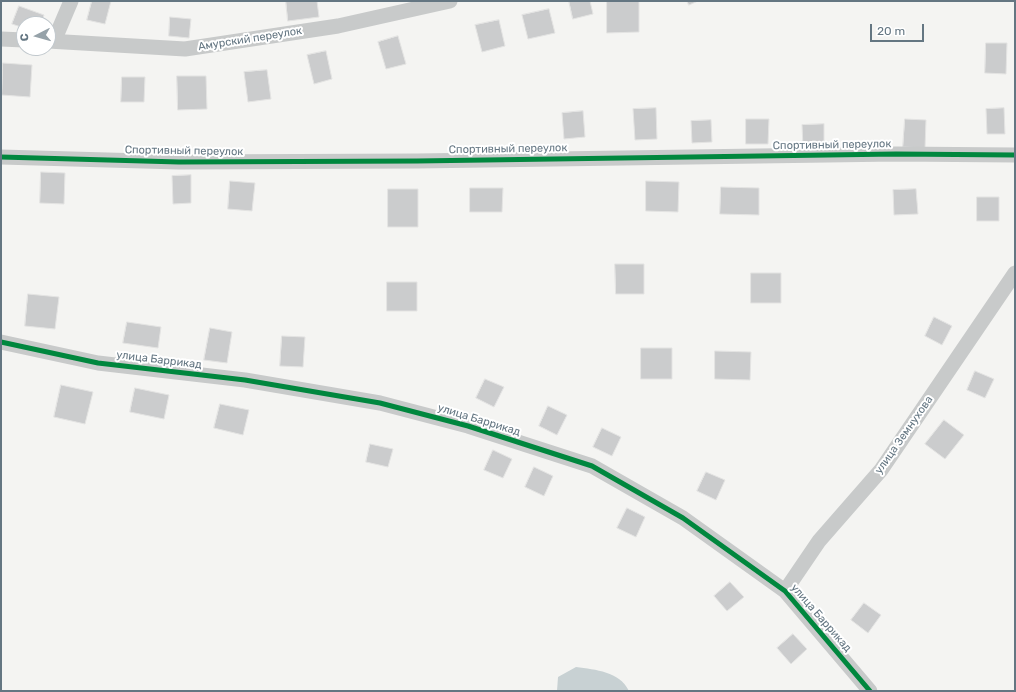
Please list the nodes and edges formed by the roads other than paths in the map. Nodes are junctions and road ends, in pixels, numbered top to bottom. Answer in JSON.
{"nodes":[{"id":1,"x":71,"y":1,"type":"edge"},
{"id":2,"x":450,"y":1,"type":"edge"},
{"id":3,"x":56,"y":31,"type":"edge"},
{"id":4,"x":1,"y":39,"type":"edge"},
{"id":5,"x":16,"y":40,"type":"edge"},
{"id":6,"x":56,"y":41,"type":"edge"},
{"id":7,"x":1015,"y":155,"type":"edge"},
{"id":8,"x":1,"y":157,"type":"edge"},
{"id":9,"x":1015,"y":273,"type":"edge"},
{"id":10,"x":1,"y":342,"type":"edge"},
{"id":11,"x":785,"y":591,"type":"junction"},
{"id":12,"x":870,"y":691,"type":"edge"}],
"edges":[{"from":1,"to":3,"type":"street"},
{"from":2,"to":6,"type":"street","name":"Амурский переулок"},
{"from":4,"to":5,"type":"street"},
{"from":7,"to":8,"type":"street","name":"Спортивный переулок"},
{"from":9,"to":11,"type":"street","name":"улица Земнухова"},
{"from":10,"to":11,"type":"street","name":"улица Баррикад"},
{"from":11,"to":12,"type":"street","name":"улица Баррикад"}]}
